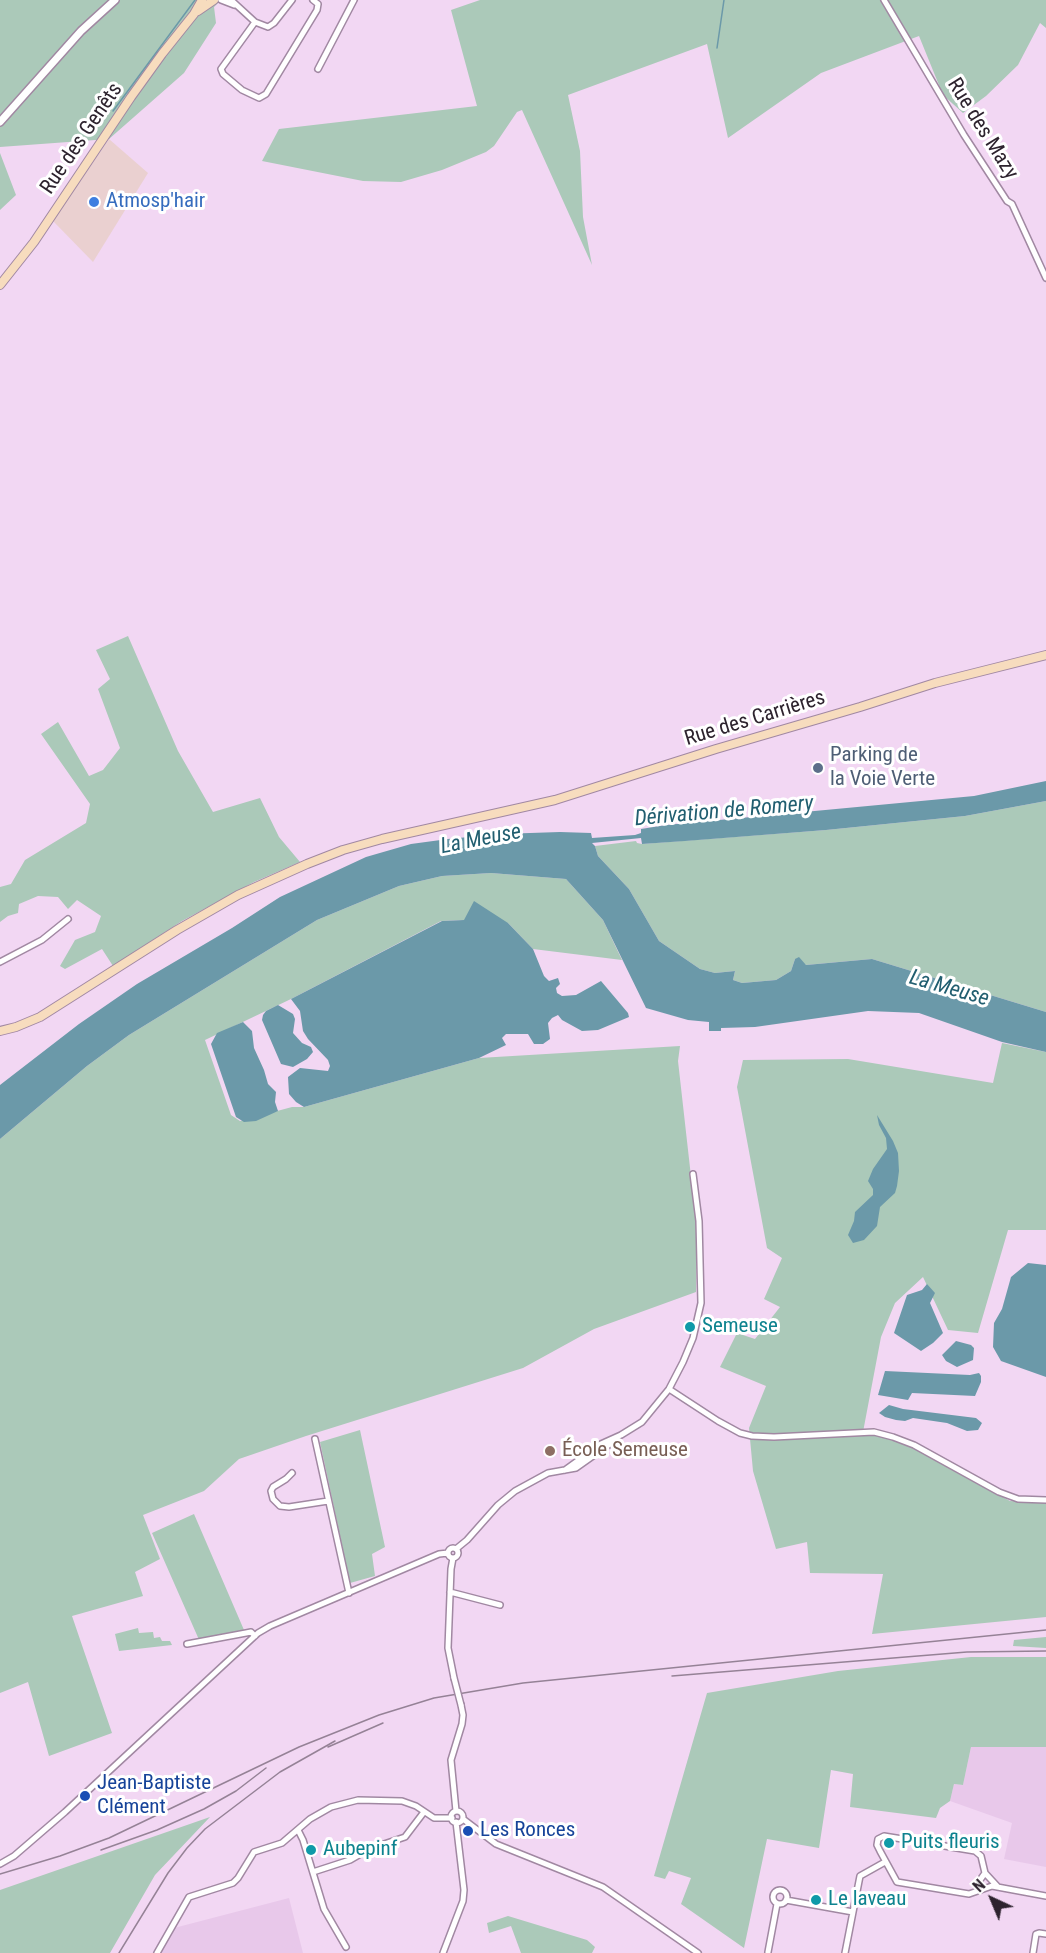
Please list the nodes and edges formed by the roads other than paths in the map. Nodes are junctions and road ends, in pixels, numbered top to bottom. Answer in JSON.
{"nodes":[{"id":1,"x":115,"y":0,"type":"edge"},
{"id":2,"x":202,"y":0,"type":"edge"},
{"id":3,"x":214,"y":0,"type":"edge"},
{"id":4,"x":221,"y":0,"type":"edge"},
{"id":5,"x":292,"y":0,"type":"edge"},
{"id":6,"x":313,"y":0,"type":"edge"},
{"id":7,"x":354,"y":0,"type":"edge"},
{"id":8,"x":884,"y":0,"type":"edge"},
{"id":9,"x":233,"y":3,"type":"edge"},
{"id":10,"x":194,"y":14,"type":"junction"},
{"id":11,"x":255,"y":22,"type":"junction"},
{"id":12,"x":318,"y":69,"type":"dead end"},
{"id":13,"x":0,"y":122,"type":"edge"},
{"id":14,"x":1046,"y":278,"type":"edge"},
{"id":15,"x":0,"y":285,"type":"edge"},
{"id":16,"x":1046,"y":655,"type":"edge"},
{"id":17,"x":68,"y":919,"type":"dead end"},
{"id":18,"x":0,"y":962,"type":"edge"},
{"id":19,"x":0,"y":1031,"type":"edge"},
{"id":20,"x":693,"y":1174,"type":"dead end"},
{"id":21,"x":669,"y":1389,"type":"junction"},
{"id":22,"x":315,"y":1439,"type":"dead end"},
{"id":23,"x":292,"y":1473,"type":"dead end"},
{"id":24,"x":1046,"y":1500,"type":"edge"},
{"id":25,"x":328,"y":1501,"type":"junction"},
{"id":26,"x":456,"y":1549,"type":"junction"},
{"id":27,"x":448,"y":1553,"type":"junction"},
{"id":28,"x":453,"y":1558,"type":"junction"},
{"id":29,"x":450,"y":1592,"type":"junction"},
{"id":30,"x":349,"y":1593,"type":"junction"},
{"id":31,"x":500,"y":1605,"type":"dead end"},
{"id":32,"x":255,"y":1636,"type":"junction"},
{"id":33,"x":187,"y":1644,"type":"dead end"},
{"id":34,"x":456,"y":1811,"type":"junction"},
{"id":35,"x":424,"y":1812,"type":"junction"},
{"id":36,"x":463,"y":1819,"type":"junction"},
{"id":37,"x":454,"y":1820,"type":"junction"},
{"id":38,"x":298,"y":1830,"type":"junction"},
{"id":39,"x":885,"y":1862,"type":"junction"},
{"id":40,"x":0,"y":1864,"type":"edge"},
{"id":41,"x":313,"y":1872,"type":"junction"},
{"id":42,"x":985,"y":1873,"type":"junction"},
{"id":43,"x":997,"y":1886,"type":"junction"},
{"id":44,"x":980,"y":1890,"type":"junction"},
{"id":45,"x":1046,"y":1896,"type":"edge"},
{"id":46,"x":786,"y":1900,"type":"junction"},
{"id":47,"x":777,"y":1904,"type":"junction"},
{"id":48,"x":853,"y":1912,"type":"junction"},
{"id":49,"x":1046,"y":1934,"type":"edge"},
{"id":50,"x":346,"y":1947,"type":"dead end"},
{"id":51,"x":768,"y":1952,"type":"edge"},
{"id":52,"x":157,"y":1953,"type":"edge"},
{"id":53,"x":442,"y":1953,"type":"edge"},
{"id":54,"x":699,"y":1953,"type":"edge"},
{"id":55,"x":845,"y":1953,"type":"edge"},
{"id":56,"x":1032,"y":1953,"type":"edge"}],
"edges":[{"from":1,"to":13,"type":"street"},
{"from":2,"to":10,"type":"main road","name":"Rue des Genêts"},
{"from":3,"to":10,"type":"main road","name":"Rue des Genêts"},
{"from":4,"to":9,"type":"street"},
{"from":5,"to":11,"type":"street"},
{"from":6,"to":11,"type":"street"},
{"from":7,"to":12,"type":"street"},
{"from":8,"to":14,"type":"street","name":"Rue des Mazy"},
{"from":9,"to":11,"type":"street"},
{"from":10,"to":15,"type":"main road","name":"Rue des Genêts"},
{"from":16,"to":19,"type":"main road","name":"Rue des Carrières"},
{"from":17,"to":18,"type":"street"},
{"from":20,"to":21,"type":"street"},
{"from":21,"to":24,"type":"street"},
{"from":21,"to":26,"type":"street"},
{"from":22,"to":25,"type":"street"},
{"from":23,"to":25,"type":"street"},
{"from":25,"to":30,"type":"street"},
{"from":26,"to":27,"type":"street"},
{"from":26,"to":28,"type":"street"},
{"from":27,"to":28,"type":"street"},
{"from":27,"to":30,"type":"street"},
{"from":28,"to":29,"type":"street"},
{"from":29,"to":31,"type":"street"},
{"from":29,"to":34,"type":"street","bridge":true},
{"from":30,"to":32,"type":"street"},
{"from":32,"to":33,"type":"street"},
{"from":32,"to":40,"type":"street"},
{"from":34,"to":36,"type":"street"},
{"from":34,"to":37,"type":"street"},
{"from":35,"to":37,"type":"street"},
{"from":35,"to":38,"type":"street"},
{"from":35,"to":41,"type":"street"},
{"from":36,"to":37,"type":"street"},
{"from":36,"to":54,"type":"street"},
{"from":37,"to":53,"type":"street"},
{"from":38,"to":41,"type":"street"},
{"from":38,"to":52,"type":"street"},
{"from":39,"to":42,"type":"street"},
{"from":39,"to":44,"type":"street"},
{"from":39,"to":48,"type":"street"},
{"from":41,"to":50,"type":"street"},
{"from":42,"to":43,"type":"street"},
{"from":42,"to":44,"type":"street"},
{"from":43,"to":44,"type":"street"},
{"from":43,"to":45,"type":"street"},
{"from":46,"to":47,"type":"street"},
{"from":46,"to":47,"type":"street"},
{"from":46,"to":48,"type":"street"},
{"from":47,"to":51,"type":"street"},
{"from":48,"to":55,"type":"street"},
{"from":49,"to":56,"type":"street"}]}
